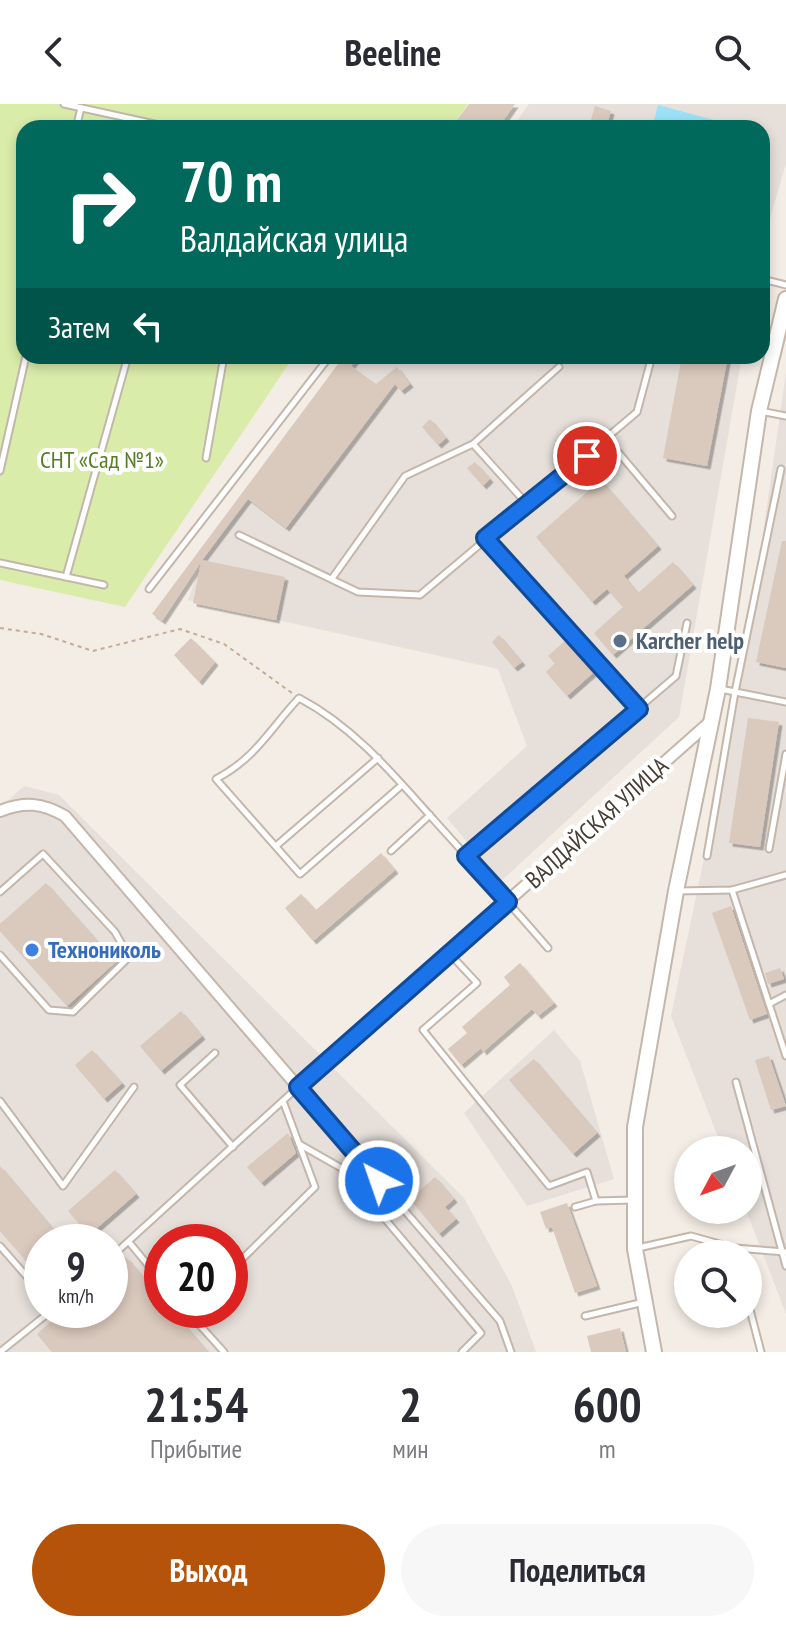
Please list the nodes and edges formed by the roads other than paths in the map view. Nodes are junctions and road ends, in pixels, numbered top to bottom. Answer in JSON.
{"nodes":[{"id":1,"x":64,"y":104,"type":"edge"},
{"id":2,"x":81,"y":108,"type":"junction"},
{"id":3,"x":78,"y":120,"type":"edge"},
{"id":4,"x":135,"y":120,"type":"edge"},
{"id":5,"x":786,"y":299,"type":"edge"},
{"id":6,"x":784,"y":318,"type":"edge"},
{"id":7,"x":24,"y":364,"type":"edge"},
{"id":8,"x":126,"y":364,"type":"edge"},
{"id":9,"x":223,"y":364,"type":"edge"},
{"id":10,"x":324,"y":364,"type":"edge"},
{"id":11,"x":650,"y":364,"type":"edge"},
{"id":12,"x":559,"y":367,"type":"dead end"},
{"id":13,"x":759,"y":411,"type":"junction"},
{"id":14,"x":786,"y":416,"type":"edge"},
{"id":15,"x":607,"y":439,"type":"junction"},
{"id":16,"x":473,"y":444,"type":"junction"},
{"id":17,"x":206,"y":458,"type":"dead end"},
{"id":18,"x":781,"y":469,"type":"dead end"},
{"id":19,"x":0,"y":471,"type":"edge"},
{"id":20,"x":527,"y":504,"type":"junction"},
{"id":21,"x":672,"y":516,"type":"dead end"},
{"id":22,"x":239,"y":535,"type":"dead end"},
{"id":23,"x":485,"y":538,"type":"junction"},
{"id":24,"x":0,"y":563,"type":"edge"},
{"id":25,"x":66,"y":577,"type":"junction"},
{"id":26,"x":333,"y":577,"type":"junction"},
{"id":27,"x":104,"y":585,"type":"dead end"},
{"id":28,"x":149,"y":589,"type":"dead end"},
{"id":29,"x":687,"y":623,"type":"dead end"},
{"id":30,"x":718,"y":689,"type":"junction"},
{"id":31,"x":735,"y":692,"type":"junction"},
{"id":32,"x":786,"y":702,"type":"edge"},
{"id":33,"x":639,"y":709,"type":"junction"},
{"id":34,"x":711,"y":721,"type":"junction"},
{"id":35,"x":786,"y":754,"type":"edge"},
{"id":36,"x":378,"y":758,"type":"junction"},
{"id":37,"x":402,"y":785,"type":"junction"},
{"id":38,"x":0,"y":811,"type":"edge"},
{"id":39,"x":430,"y":815,"type":"junction"},
{"id":40,"x":276,"y":846,"type":"junction"},
{"id":41,"x":769,"y":849,"type":"dead end"},
{"id":42,"x":391,"y":851,"type":"dead end"},
{"id":43,"x":466,"y":856,"type":"junction"},
{"id":44,"x":707,"y":856,"type":"dead end"},
{"id":45,"x":785,"y":878,"type":"edge"},
{"id":46,"x":732,"y":890,"type":"junction"},
{"id":47,"x":676,"y":891,"type":"junction"},
{"id":48,"x":0,"y":892,"type":"edge"},
{"id":49,"x":508,"y":902,"type":"junction"},
{"id":50,"x":548,"y":948,"type":"dead end"},
{"id":51,"x":450,"y":954,"type":"junction"},
{"id":52,"x":0,"y":955,"type":"edge"},
{"id":53,"x":786,"y":995,"type":"edge"},
{"id":54,"x":769,"y":1004,"type":"junction"},
{"id":55,"x":215,"y":1053,"type":"dead end"},
{"id":56,"x":786,"y":1056,"type":"edge"},
{"id":57,"x":736,"y":1082,"type":"dead end"},
{"id":58,"x":134,"y":1087,"type":"dead end"},
{"id":59,"x":298,"y":1087,"type":"junction"},
{"id":60,"x":0,"y":1101,"type":"edge"},
{"id":61,"x":283,"y":1101,"type":"junction"},
{"id":62,"x":299,"y":1144,"type":"junction"},
{"id":63,"x":233,"y":1147,"type":"junction"},
{"id":64,"x":635,"y":1200,"type":"junction"},
{"id":65,"x":596,"y":1201,"type":"junction"},
{"id":66,"x":575,"y":1207,"type":"dead end"},
{"id":67,"x":703,"y":1240,"type":"edge"},
{"id":68,"x":129,"y":1242,"type":"joint"},
{"id":69,"x":0,"y":1246,"type":"edge"},
{"id":70,"x":635,"y":1249,"type":"junction"},
{"id":71,"x":762,"y":1252,"type":"edge"},
{"id":72,"x":784,"y":1252,"type":"edge"},
{"id":73,"x":248,"y":1253,"type":"edge"},
{"id":74,"x":144,"y":1260,"type":"edge"},
{"id":75,"x":786,"y":1266,"type":"edge"},
{"id":76,"x":24,"y":1273,"type":"edge"},
{"id":77,"x":645,"y":1301,"type":"junction"},
{"id":78,"x":585,"y":1316,"type":"dead end"},
{"id":79,"x":30,"y":1328,"type":"edge"},
{"id":80,"x":202,"y":1328,"type":"edge"},
{"id":81,"x":755,"y":1328,"type":"edge"},
{"id":82,"x":0,"y":1352,"type":"edge"},
{"id":83,"x":224,"y":1352,"type":"edge"},
{"id":84,"x":462,"y":1352,"type":"edge"},
{"id":85,"x":511,"y":1352,"type":"edge"},
{"id":86,"x":654,"y":1352,"type":"edge"},
{"id":87,"x":761,"y":1352,"type":"edge"}],
"edges":[{"from":1,"to":2,"type":"lane"},
{"from":2,"to":3,"type":"lane"},
{"from":2,"to":4,"type":"lane"},
{"from":5,"to":6,"type":"street","name":"ВАЛДАЙСКАЯ УЛИЦА"},
{"from":6,"to":13,"type":"street","name":"ВАЛДАЙСКАЯ УЛИЦА"},
{"from":7,"to":19,"type":"lane"},
{"from":8,"to":25,"type":"lane"},
{"from":9,"to":17,"type":"lane"},
{"from":10,"to":28,"type":"lane"},
{"from":11,"to":15,"type":"lane"},
{"from":12,"to":16,"type":"lane"},
{"from":13,"to":14,"type":"lane"},
{"from":13,"to":30,"type":"street","name":"ВАЛДАЙСКАЯ УЛИЦА"},
{"from":15,"to":20,"type":"lane"},
{"from":15,"to":21,"type":"lane"},
{"from":16,"to":20,"type":"lane"},
{"from":16,"to":26,"type":"lane"},
{"from":18,"to":31,"type":"lane"},
{"from":20,"to":23,"type":"lane"},
{"from":22,"to":26,"type":"lane"},
{"from":23,"to":26,"type":"lane"},
{"from":23,"to":33,"type":"lane"},
{"from":24,"to":25,"type":"lane"},
{"from":25,"to":27,"type":"lane"},
{"from":29,"to":33,"type":"lane"},
{"from":30,"to":31,"type":"lane"},
{"from":30,"to":34,"type":"street","name":"ВАЛДАЙСКАЯ УЛИЦА"},
{"from":31,"to":32,"type":"lane"},
{"from":31,"to":44,"type":"lane"},
{"from":33,"to":43,"type":"lane"},
{"from":34,"to":47,"type":"street","name":"ВАЛДАЙСКАЯ УЛИЦА"},
{"from":34,"to":49,"type":"street","name":"ВАЛДАЙСКАЯ УЛИЦА"},
{"from":35,"to":41,"type":"lane"},
{"from":36,"to":37,"type":"lane"},
{"from":36,"to":40,"type":"lane"},
{"from":36,"to":40,"type":"lane"},
{"from":37,"to":39,"type":"lane"},
{"from":37,"to":40,"type":"lane"},
{"from":38,"to":59,"type":"street"},
{"from":39,"to":42,"type":"lane"},
{"from":39,"to":43,"type":"lane"},
{"from":43,"to":49,"type":"lane"},
{"from":45,"to":46,"type":"lane"},
{"from":46,"to":47,"type":"lane"},
{"from":46,"to":54,"type":"lane"},
{"from":47,"to":64,"type":"street","name":"ВАЛДАЙСКАЯ УЛИЦА"},
{"from":48,"to":52,"type":"lane"},
{"from":49,"to":50,"type":"lane"},
{"from":49,"to":51,"type":"street","name":"ВАЛДАЙСКАЯ УЛИЦА"},
{"from":51,"to":59,"type":"street","name":"ВАЛДАЙСКАЯ УЛИЦА"},
{"from":51,"to":65,"type":"lane"},
{"from":53,"to":54,"type":"lane"},
{"from":54,"to":56,"type":"lane"},
{"from":55,"to":63,"type":"lane"},
{"from":57,"to":72,"type":"lane"},
{"from":58,"to":60,"type":"lane"},
{"from":59,"to":61,"type":"lane"},
{"from":59,"to":85,"type":"lane"},
{"from":61,"to":62,"type":"lane"},
{"from":61,"to":63,"type":"lane"},
{"from":62,"to":73,"type":"lane"},
{"from":62,"to":84,"type":"lane"},
{"from":63,"to":68,"type":"lane"},
{"from":64,"to":65,"type":"lane"},
{"from":64,"to":70,"type":"street","name":"ВАЛДАЙСКАЯ УЛИЦА"},
{"from":65,"to":66,"type":"lane"},
{"from":67,"to":70,"type":"lane"},
{"from":68,"to":74,"type":"lane"},
{"from":69,"to":76,"type":"lane"},
{"from":70,"to":77,"type":"street","name":"ВАЛДАЙСКАЯ УЛИЦА"},
{"from":71,"to":72,"type":"lane"},
{"from":72,"to":75,"type":"lane"},
{"from":77,"to":78,"type":"lane"},
{"from":77,"to":86,"type":"street","name":"ВАЛДАЙСКАЯ УЛИЦА"},
{"from":79,"to":82,"type":"lane"},
{"from":80,"to":83,"type":"lane"},
{"from":81,"to":87,"type":"lane"}]}
